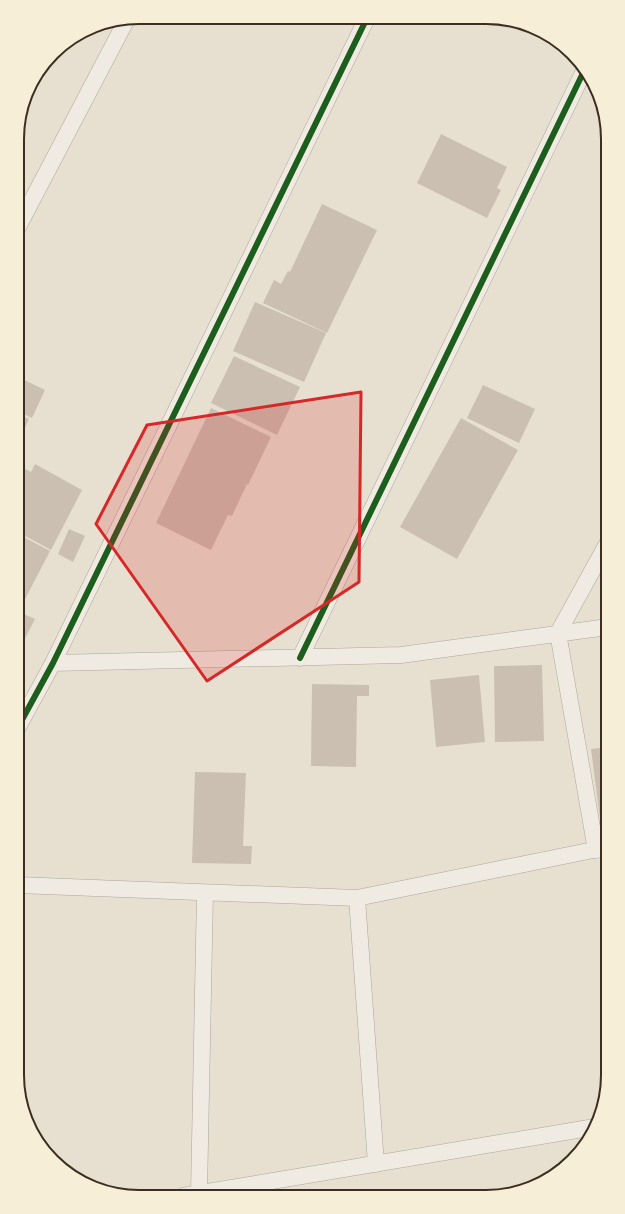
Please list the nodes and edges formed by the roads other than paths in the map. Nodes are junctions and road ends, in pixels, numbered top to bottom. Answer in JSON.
{"nodes":[{"id":1,"x":364,"y":24,"type":"edge"},
{"id":2,"x":124,"y":25,"type":"edge"},
{"id":3,"x":582,"y":75,"type":"edge"},
{"id":4,"x":24,"y":216,"type":"edge"},
{"id":5,"x":601,"y":555,"type":"edge"},
{"id":6,"x":601,"y":628,"type":"edge"},
{"id":7,"x":558,"y":633,"type":"junction"},
{"id":8,"x":300,"y":658,"type":"junction"},
{"id":9,"x":53,"y":664,"type":"junction"},
{"id":10,"x":24,"y":716,"type":"edge"},
{"id":11,"x":601,"y":844,"type":"edge"},
{"id":12,"x":601,"y":849,"type":"edge"},
{"id":13,"x":24,"y":885,"type":"edge"},
{"id":14,"x":205,"y":893,"type":"junction"},
{"id":15,"x":356,"y":898,"type":"junction"},
{"id":16,"x":587,"y":1131,"type":"edge"},
{"id":17,"x":376,"y":1164,"type":"junction"},
{"id":18,"x":199,"y":1190,"type":"edge"},
{"id":19,"x":223,"y":1190,"type":"edge"}],
"edges":[{"from":1,"to":9,"type":"street"},
{"from":2,"to":4,"type":"street"},
{"from":3,"to":8,"type":"street"},
{"from":5,"to":7,"type":"street"},
{"from":6,"to":7,"type":"street"},
{"from":7,"to":8,"type":"street"},
{"from":7,"to":11,"type":"street"},
{"from":8,"to":9,"type":"street"},
{"from":9,"to":10,"type":"street"},
{"from":12,"to":15,"type":"street"},
{"from":13,"to":14,"type":"street"},
{"from":14,"to":15,"type":"street"},
{"from":14,"to":18,"type":"street"},
{"from":15,"to":17,"type":"street"},
{"from":16,"to":17,"type":"street"},
{"from":17,"to":19,"type":"street"}]}
